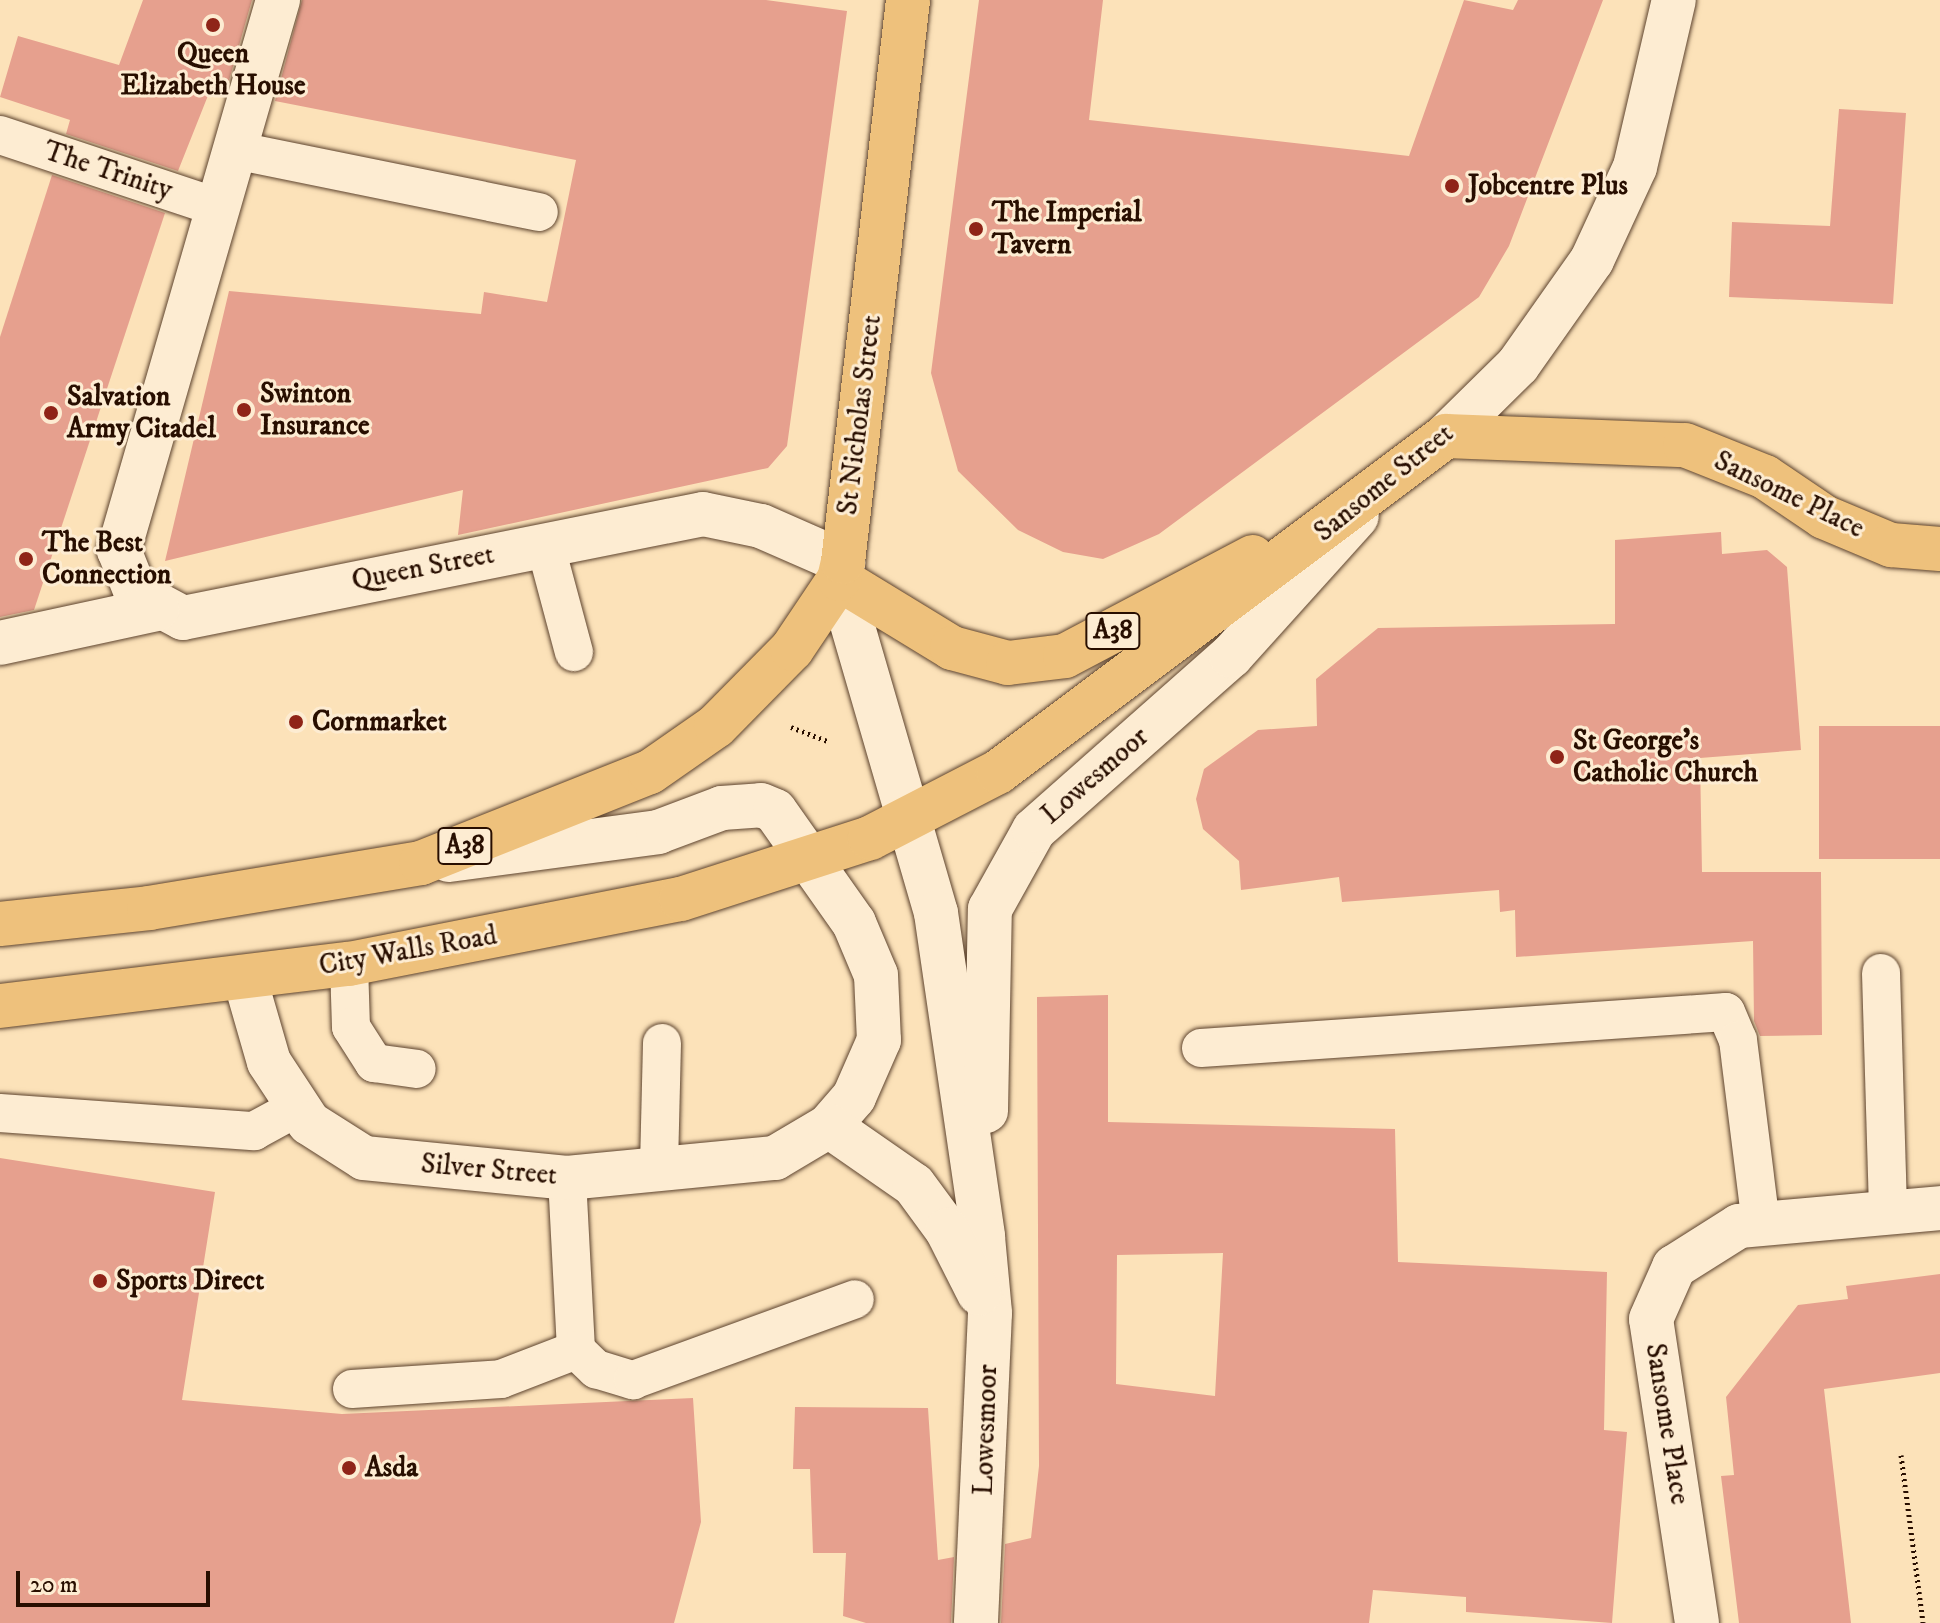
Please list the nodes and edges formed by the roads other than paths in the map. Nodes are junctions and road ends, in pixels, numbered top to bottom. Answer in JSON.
{"nodes":[{"id":1,"x":278,"y":0,"type":"edge"},
{"id":2,"x":908,"y":0,"type":"edge"},
{"id":3,"x":1674,"y":0,"type":"edge"},
{"id":4,"x":0,"y":135,"type":"edge"},
{"id":5,"x":234,"y":150,"type":"junction"},
{"id":6,"x":217,"y":207,"type":"junction"},
{"id":7,"x":539,"y":212,"type":"dead end"},
{"id":8,"x":1446,"y":436,"type":"junction"},
{"id":9,"x":1379,"y":491,"type":"junction"},
{"id":10,"x":545,"y":544,"type":"junction"},
{"id":11,"x":1940,"y":549,"type":"edge"},
{"id":12,"x":841,"y":571,"type":"junction"},
{"id":13,"x":157,"y":609,"type":"junction"},
{"id":14,"x":0,"y":643,"type":"edge"},
{"id":15,"x":574,"y":652,"type":"dead end"},
{"id":16,"x":911,"y":821,"type":"junction"},
{"id":17,"x":807,"y":856,"type":"junction"},
{"id":18,"x":421,"y":863,"type":"junction"},
{"id":19,"x":0,"y":924,"type":"edge"},
{"id":20,"x":349,"y":964,"type":"junction"},
{"id":21,"x":1881,"y":973,"type":"dead end"},
{"id":22,"x":245,"y":979,"type":"junction"},
{"id":23,"x":0,"y":1006,"type":"edge"},
{"id":24,"x":662,"y":1043,"type":"dead end"},
{"id":25,"x":1201,"y":1048,"type":"dead end"},
{"id":26,"x":417,"y":1069,"type":"dead end"},
{"id":27,"x":298,"y":1107,"type":"junction"},
{"id":28,"x":0,"y":1113,"type":"edge"},
{"id":29,"x":829,"y":1126,"type":"junction"},
{"id":30,"x":659,"y":1166,"type":"junction"},
{"id":31,"x":567,"y":1178,"type":"junction"},
{"id":32,"x":1940,"y":1208,"type":"edge"},
{"id":33,"x":1888,"y":1212,"type":"junction"},
{"id":34,"x":1761,"y":1224,"type":"junction"},
{"id":35,"x":983,"y":1237,"type":"junction"},
{"id":36,"x":855,"y":1299,"type":"dead end"},
{"id":37,"x":990,"y":1313,"type":"junction"},
{"id":38,"x":576,"y":1350,"type":"junction"},
{"id":39,"x":352,"y":1389,"type":"dead end"},
{"id":40,"x":976,"y":1623,"type":"edge"},
{"id":41,"x":1697,"y":1623,"type":"edge"}],
"edges":[{"from":1,"to":5,"type":"street"},
{"from":2,"to":12,"type":"main road","name":"St Nicholas Street","number":"A38"},
{"from":3,"to":8,"type":"street","name":"Sansome Street"},
{"from":4,"to":6,"type":"lane","name":"The Trinity"},
{"from":5,"to":6,"type":"street"},
{"from":5,"to":7,"type":"lane"},
{"from":6,"to":13,"type":"street"},
{"from":8,"to":9,"type":"main road","name":"Sansome Street","number":"A38"},
{"from":8,"to":11,"type":"main road","name":"Sansome Place"},
{"from":9,"to":12,"type":"main road","number":"A38"},
{"from":9,"to":16,"type":"main road","name":"Sansome Street","number":"A38"},
{"from":9,"to":35,"type":"street","name":"Lowesmoor"},
{"from":10,"to":12,"type":"street","name":"Queen Street"},
{"from":10,"to":13,"type":"street","name":"Queen Street"},
{"from":10,"to":15,"type":"lane"},
{"from":12,"to":16,"type":"street","name":"St Nicholas Street"},
{"from":12,"to":18,"type":"main road","number":"A38"},
{"from":13,"to":14,"type":"street","name":"Queen Street"},
{"from":16,"to":17,"type":"main road","name":"City Walls Road","number":"A38"},
{"from":16,"to":35,"type":"street","name":"Lowesmoor"},
{"from":17,"to":18,"type":"street"},
{"from":17,"to":20,"type":"main road","name":"City Walls Road","number":"A38"},
{"from":17,"to":29,"type":"street","name":"Silver Street"},
{"from":18,"to":19,"type":"main road","number":"A38"},
{"from":20,"to":22,"type":"main road","name":"City Walls Road","number":"A38"},
{"from":20,"to":26,"type":"lane"},
{"from":21,"to":33,"type":"lane"},
{"from":22,"to":23,"type":"main road","name":"City Walls Road","number":"A38"},
{"from":22,"to":27,"type":"street","name":"Silver Street"},
{"from":24,"to":30,"type":"lane"},
{"from":25,"to":34,"type":"lane"},
{"from":27,"to":28,"type":"lane"},
{"from":27,"to":31,"type":"street","name":"Silver Street"},
{"from":29,"to":30,"type":"street","name":"Silver Street"},
{"from":29,"to":37,"type":"street"},
{"from":30,"to":31,"type":"street","name":"Silver Street"},
{"from":31,"to":38,"type":"lane"},
{"from":32,"to":33,"type":"street","name":"Sansome Place"},
{"from":33,"to":34,"type":"street","name":"Sansome Place"},
{"from":34,"to":41,"type":"street","name":"Sansome Place"},
{"from":35,"to":37,"type":"street","name":"Lowesmoor"},
{"from":36,"to":38,"type":"lane"},
{"from":37,"to":40,"type":"street","name":"Lowesmoor"},
{"from":38,"to":39,"type":"lane"}]}
